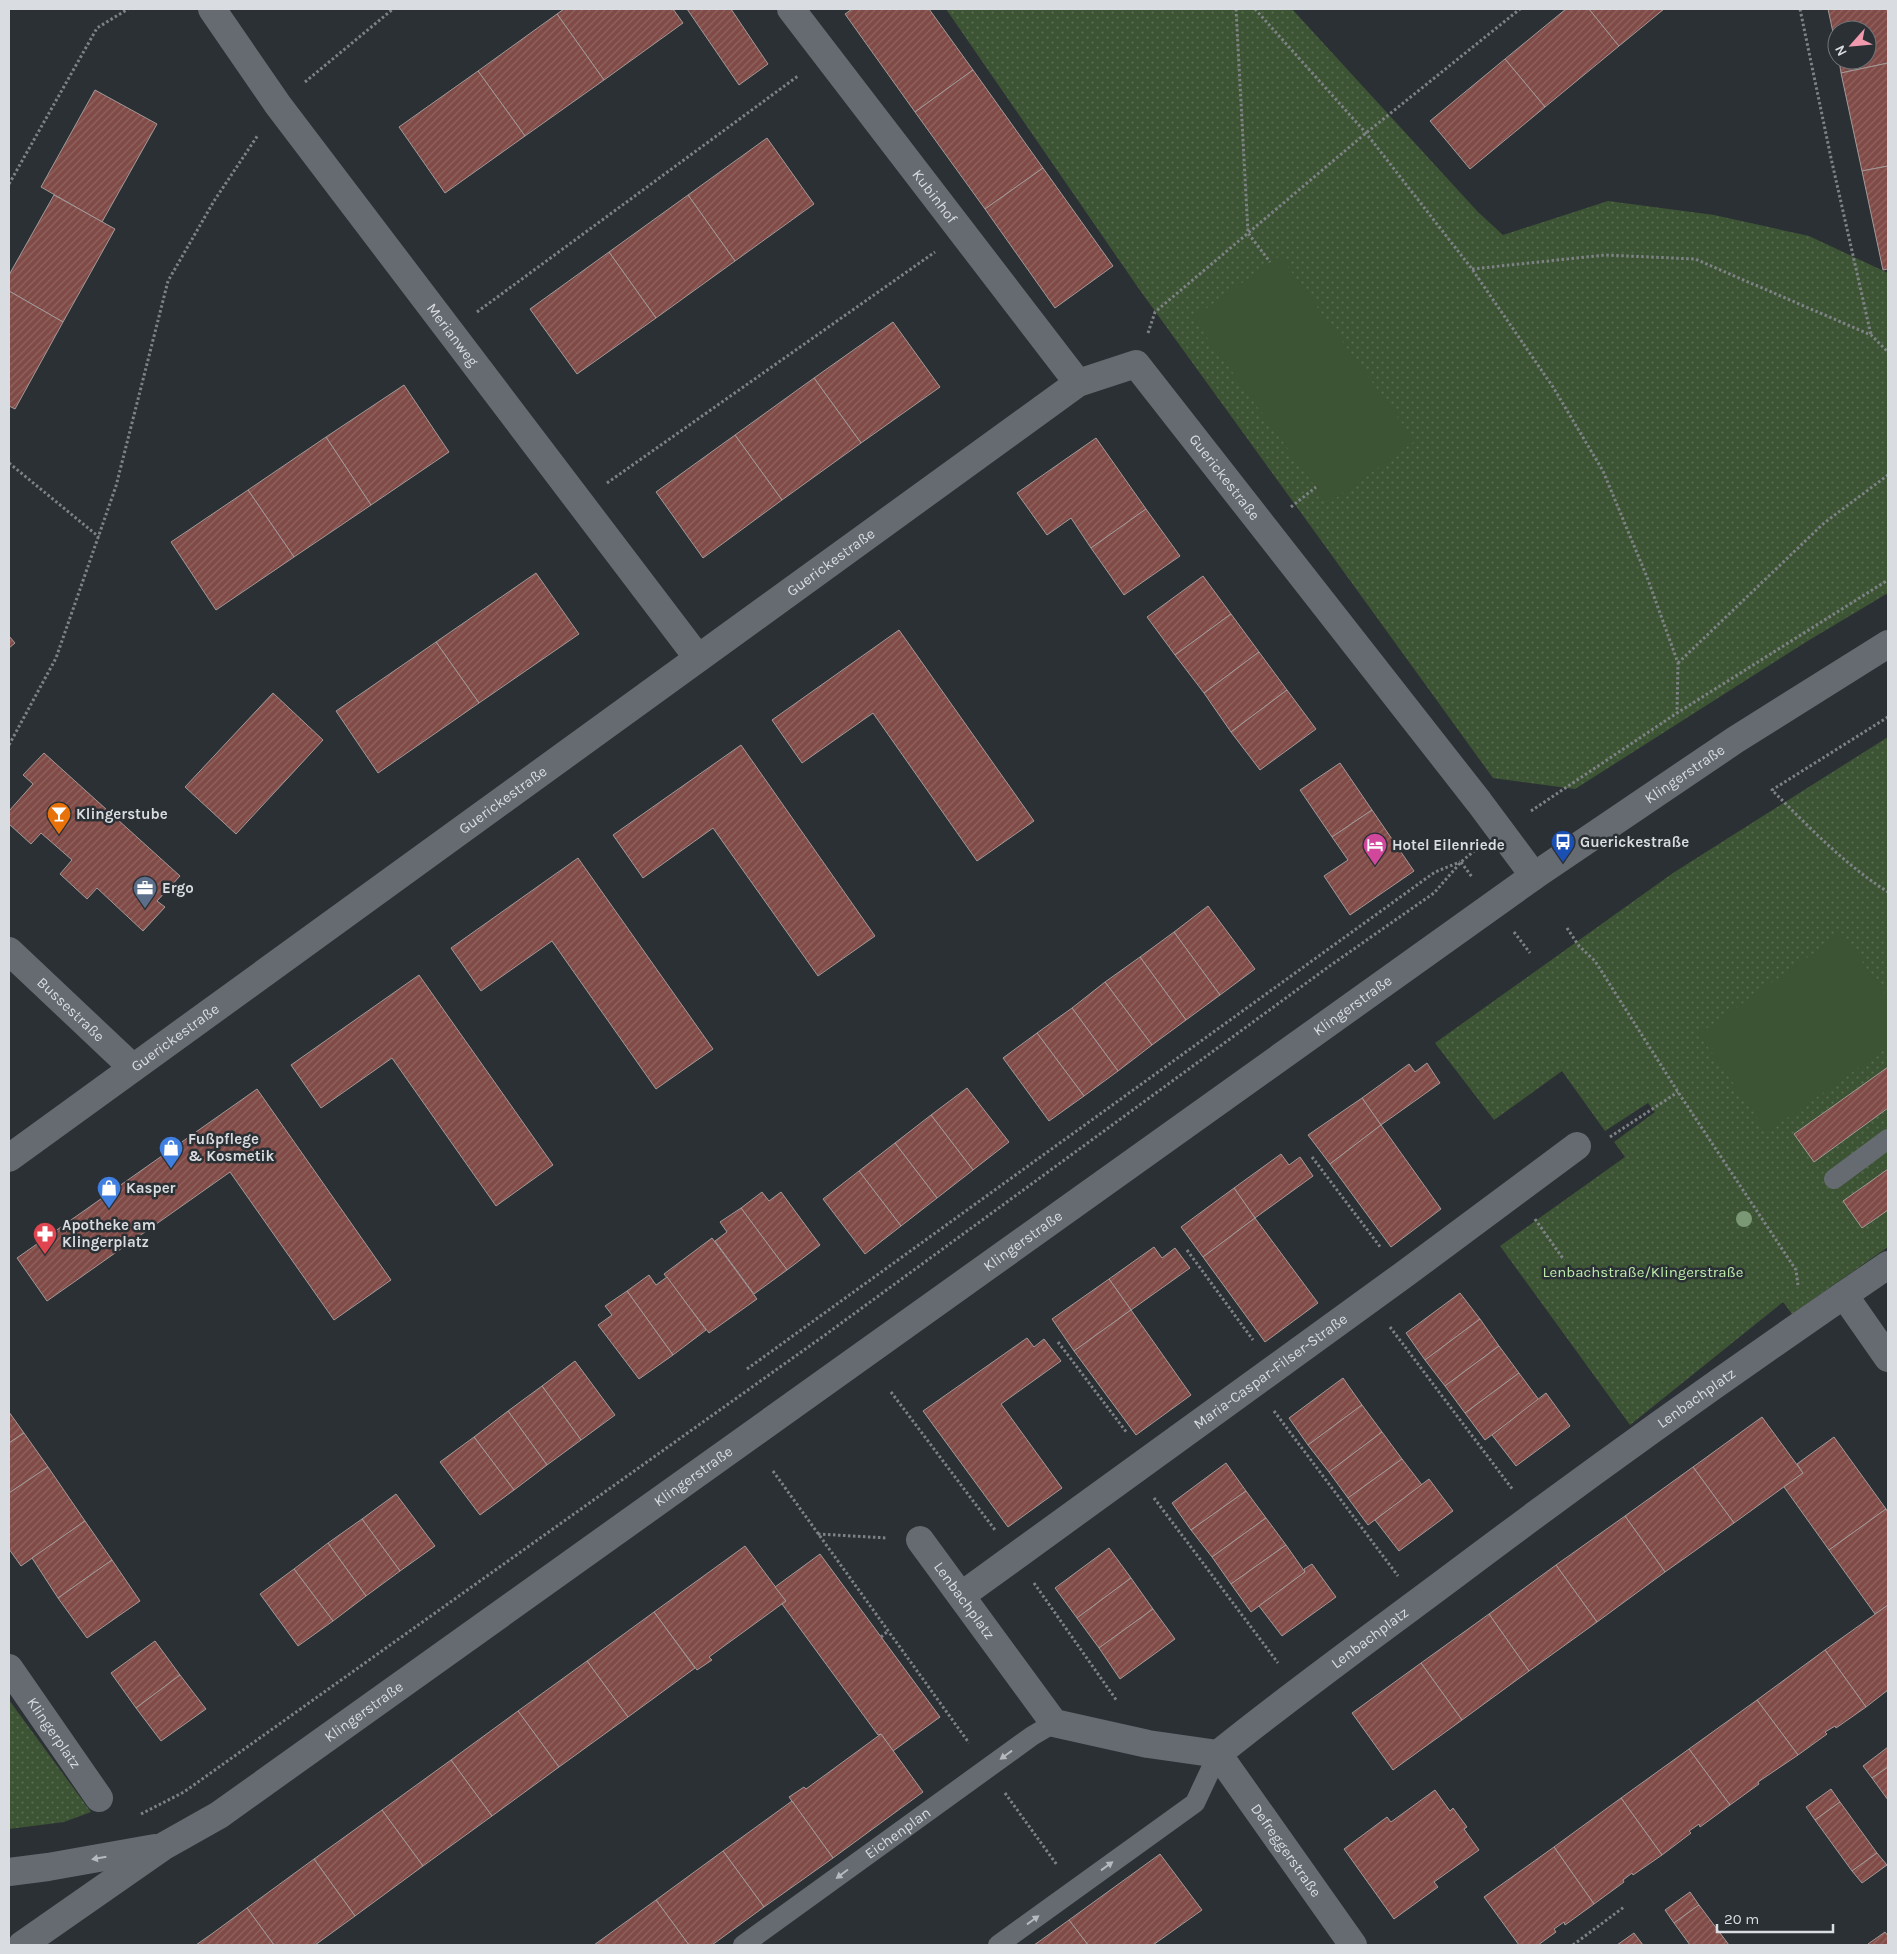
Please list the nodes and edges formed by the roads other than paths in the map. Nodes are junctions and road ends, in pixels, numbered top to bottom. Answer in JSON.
{"nodes":[{"id":1,"x":212,"y":9,"type":"edge"},
{"id":2,"x":791,"y":9,"type":"edge"},
{"id":3,"x":1078,"y":383,"type":"junction"},
{"id":4,"x":1888,"y":644,"type":"edge"},
{"id":5,"x":698,"y":658,"type":"junction"},
{"id":6,"x":1534,"y":876,"type":"junction"},
{"id":7,"x":9,"y":952,"type":"edge"},
{"id":8,"x":133,"y":1068,"type":"junction"},
{"id":9,"x":1888,"y":1139,"type":"edge"},
{"id":10,"x":1577,"y":1146,"type":"road end"},
{"id":11,"x":9,"y":1158,"type":"edge"},
{"id":12,"x":1834,"y":1179,"type":"dead end"},
{"id":13,"x":1888,"y":1266,"type":"edge"},
{"id":14,"x":1844,"y":1295,"type":"junction"},
{"id":15,"x":1888,"y":1358,"type":"edge"},
{"id":16,"x":920,"y":1540,"type":"dead end"},
{"id":17,"x":962,"y":1595,"type":"junction"},
{"id":18,"x":9,"y":1668,"type":"edge"},
{"id":19,"x":1054,"y":1723,"type":"junction"},
{"id":20,"x":1218,"y":1754,"type":"junction"},
{"id":21,"x":99,"y":1798,"type":"dead end"},
{"id":22,"x":164,"y":1846,"type":"junction"},
{"id":23,"x":9,"y":1872,"type":"edge"},
{"id":24,"x":22,"y":1945,"type":"edge"},
{"id":25,"x":743,"y":1945,"type":"edge"},
{"id":26,"x":998,"y":1945,"type":"edge"},
{"id":27,"x":1353,"y":1945,"type":"edge"}],
"edges":[{"from":1,"to":5,"type":"street","name":"Merianweg"},
{"from":2,"to":3,"type":"street","name":"Kubinhof"},
{"from":3,"to":5,"type":"street","name":"Guerickestraße"},
{"from":3,"to":6,"type":"street","name":"Guerickestraße"},
{"from":4,"to":6,"type":"street","name":"Klingerstraße"},
{"from":5,"to":8,"type":"street","name":"Guerickestraße"},
{"from":6,"to":22,"type":"street","name":"Klingerstraße"},
{"from":7,"to":8,"type":"street","name":"Bussestraße"},
{"from":8,"to":11,"type":"street","name":"Guerickestraße"},
{"from":9,"to":12,"type":"lane"},
{"from":10,"to":17,"type":"street","name":"Maria-Caspar-Filser-Straße"},
{"from":13,"to":14,"type":"street","name":"Lenbachplatz"},
{"from":14,"to":15,"type":"street"},
{"from":14,"to":20,"type":"street","name":"Lenbachplatz"},
{"from":16,"to":17,"type":"street","name":"Lenbachplatz"},
{"from":17,"to":19,"type":"street","name":"Lenbachplatz"},
{"from":18,"to":21,"type":"street","name":"Klingerplatz"},
{"from":19,"to":20,"type":"street"},
{"from":19,"to":25,"type":"lane","name":"Eichenplan","one_way":true},
{"from":26,"to":20,"type":"lane","one_way":true},
{"from":20,"to":27,"type":"street","name":"Defreggerstraße"},
{"from":22,"to":23,"type":"street","name":"Klingerstraße","one_way":true},
{"from":22,"to":24,"type":"street","name":"Klingerstraße"}]}
